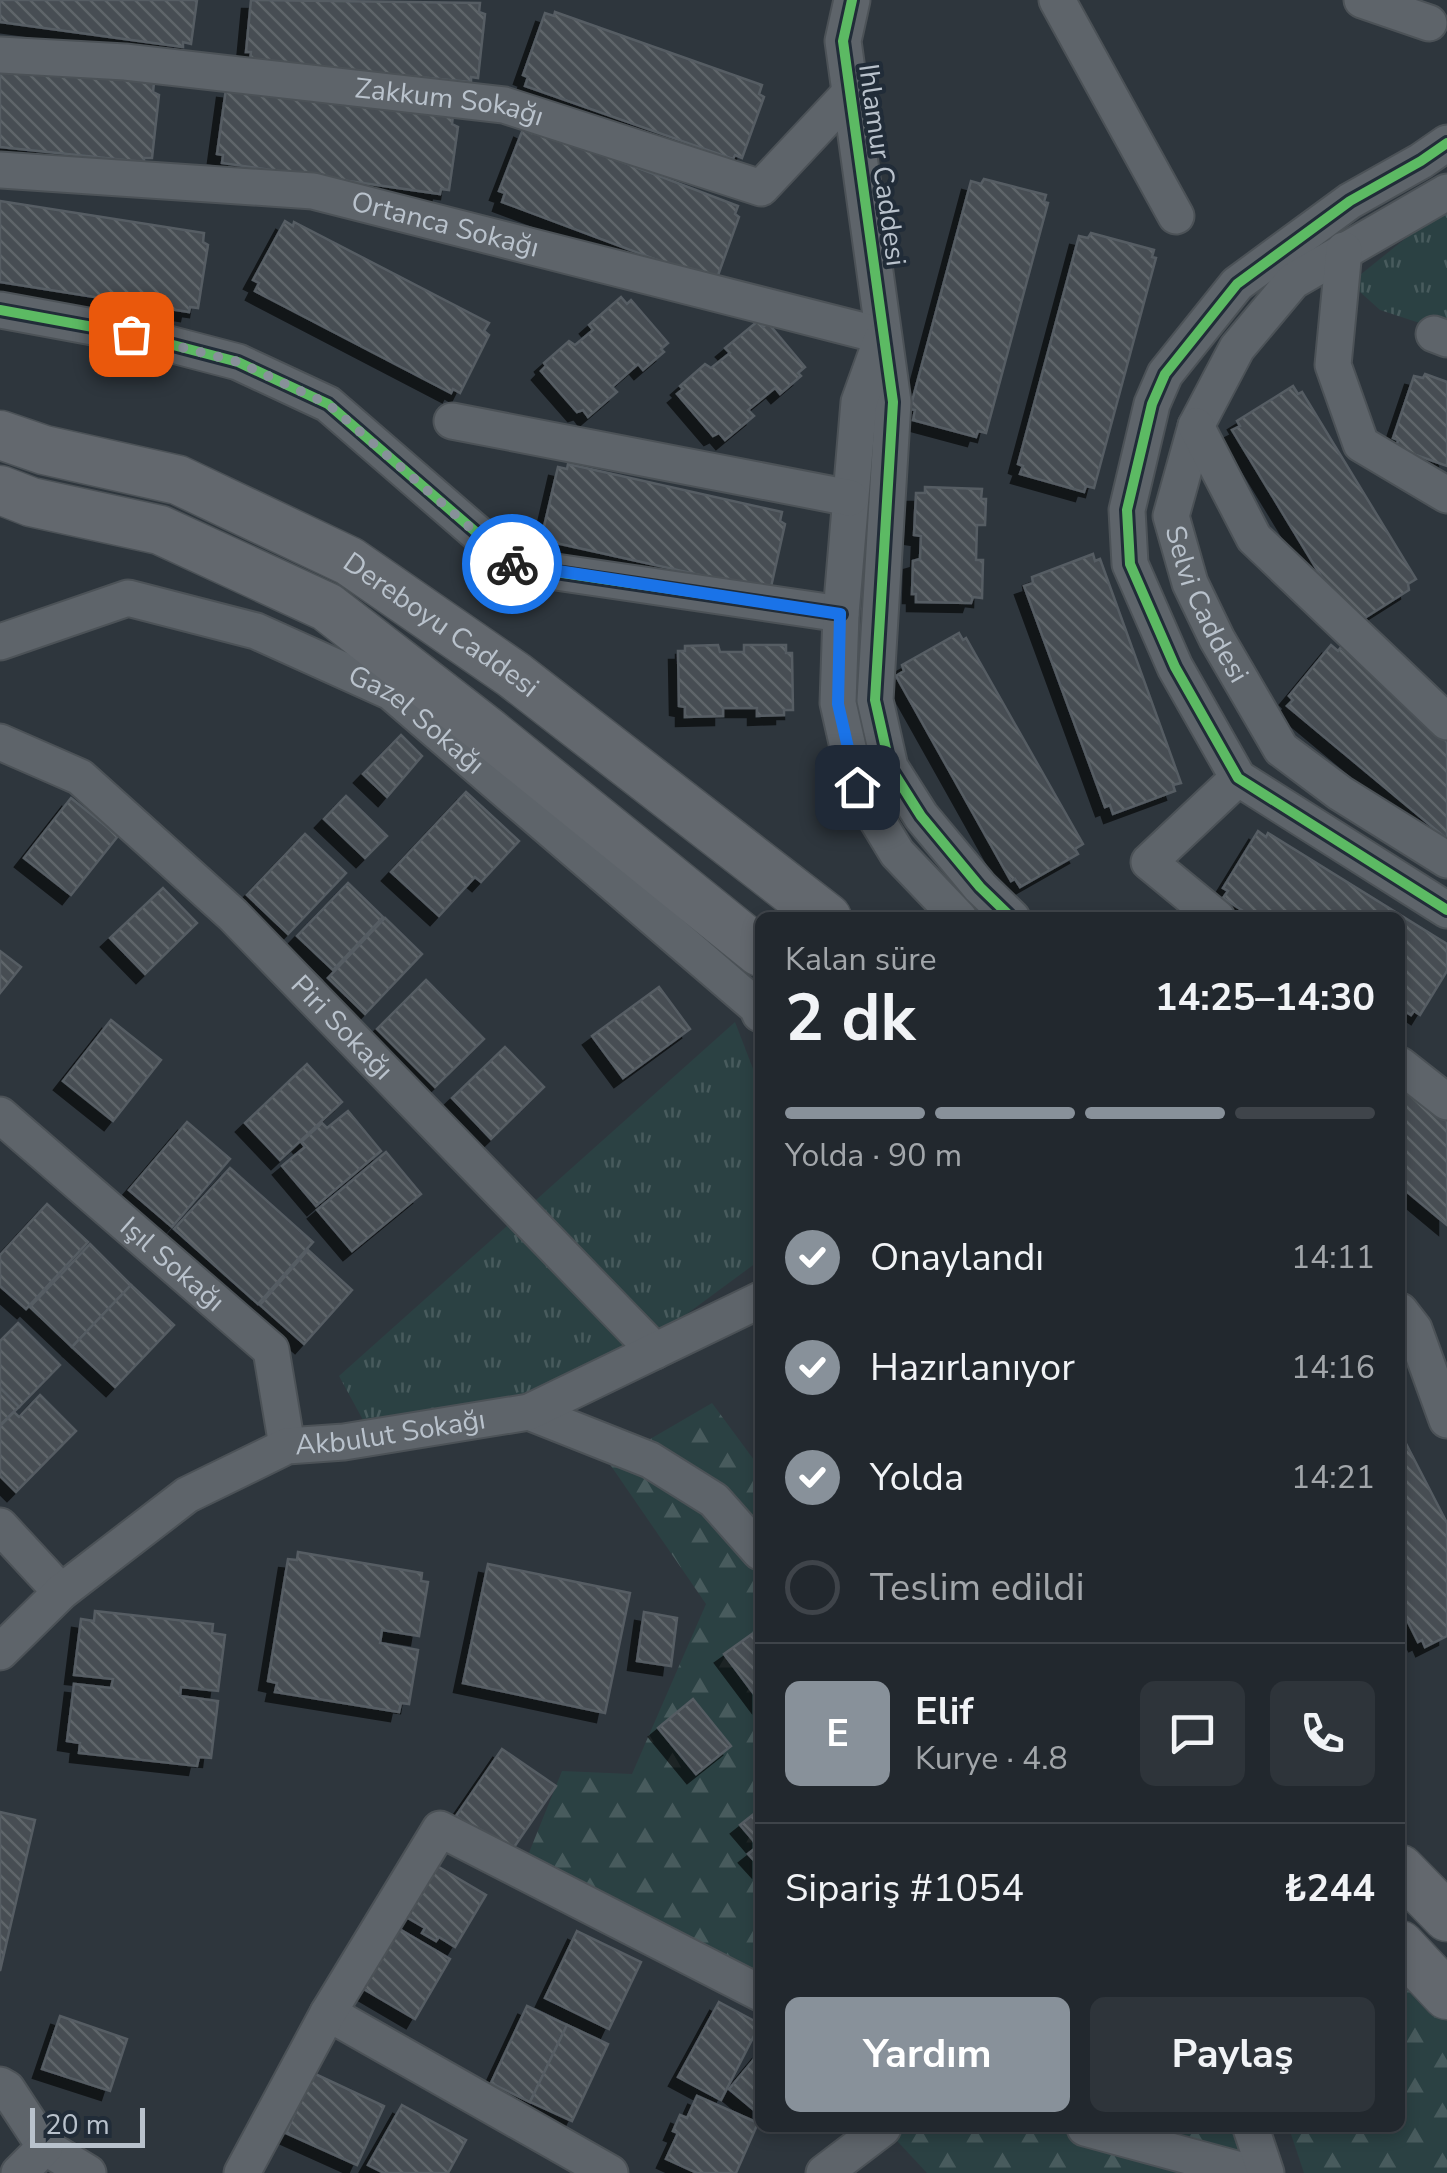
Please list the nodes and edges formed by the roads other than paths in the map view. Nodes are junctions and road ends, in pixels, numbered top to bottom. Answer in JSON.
{"nodes":[{"id":1,"x":852,"y":0,"type":"edge"},
{"id":2,"x":1057,"y":0,"type":"edge"},
{"id":3,"x":1362,"y":0,"type":"edge"},
{"id":4,"x":1429,"y":22,"type":"dead end"},
{"id":5,"x":0,"y":55,"type":"edge"},
{"id":6,"x":850,"y":94,"type":"junction"},
{"id":7,"x":1447,"y":143,"type":"edge"},
{"id":8,"x":0,"y":170,"type":"edge"},
{"id":9,"x":1447,"y":192,"type":"edge"},
{"id":10,"x":1176,"y":216,"type":"dead end"},
{"id":11,"x":1344,"y":250,"type":"junction"},
{"id":12,"x":0,"y":310,"type":"edge"},
{"id":13,"x":882,"y":336,"type":"junction"},
{"id":14,"x":452,"y":422,"type":"dead end"},
{"id":15,"x":1196,"y":426,"type":"junction"},
{"id":16,"x":0,"y":434,"type":"edge"},
{"id":17,"x":0,"y":490,"type":"edge"},
{"id":18,"x":1447,"y":495,"type":"edge"},
{"id":19,"x":850,"y":498,"type":"junction"},
{"id":20,"x":840,"y":614,"type":"junction"},
{"id":21,"x":0,"y":642,"type":"edge"},
{"id":22,"x":1447,"y":722,"type":"edge"},
{"id":23,"x":0,"y":742,"type":"edge"},
{"id":24,"x":1238,"y":778,"type":"junction"},
{"id":25,"x":1447,"y":860,"type":"edge"},
{"id":26,"x":1447,"y":910,"type":"edge"},
{"id":27,"x":818,"y":912,"type":"edge"},
{"id":28,"x":953,"y":912,"type":"edge"},
{"id":29,"x":1006,"y":912,"type":"edge"},
{"id":30,"x":1210,"y":912,"type":"edge"},
{"id":31,"x":755,"y":948,"type":"edge"},
{"id":32,"x":755,"y":1005,"type":"edge"},
{"id":33,"x":1405,"y":1068,"type":"edge"},
{"id":34,"x":1447,"y":1102,"type":"edge"},
{"id":35,"x":0,"y":1115,"type":"edge"},
{"id":36,"x":755,"y":1302,"type":"edge"},
{"id":37,"x":1405,"y":1317,"type":"edge"},
{"id":38,"x":654,"y":1351,"type":"junction"},
{"id":39,"x":529,"y":1412,"type":"junction"},
{"id":40,"x":1447,"y":1420,"type":"edge"},
{"id":41,"x":287,"y":1446,"type":"junction"},
{"id":42,"x":0,"y":1526,"type":"edge"},
{"id":43,"x":755,"y":1546,"type":"edge"},
{"id":44,"x":62,"y":1592,"type":"junction"},
{"id":45,"x":0,"y":1652,"type":"edge"},
{"id":46,"x":1405,"y":1875,"type":"edge"},
{"id":47,"x":1447,"y":1917,"type":"edge"},
{"id":48,"x":1405,"y":1950,"type":"edge"},
{"id":49,"x":755,"y":1990,"type":"edge"},
{"id":50,"x":1447,"y":1995,"type":"edge"},
{"id":51,"x":328,"y":2013,"type":"junction"},
{"id":52,"x":0,"y":2086,"type":"edge"},
{"id":53,"x":878,"y":2132,"type":"edge"},
{"id":54,"x":1112,"y":2132,"type":"edge"},
{"id":55,"x":1252,"y":2132,"type":"edge"},
{"id":56,"x":1140,"y":2136,"type":"edge"},
{"id":57,"x":46,"y":2147,"type":"junction"},
{"id":58,"x":19,"y":2173,"type":"edge"},
{"id":59,"x":88,"y":2173,"type":"edge"},
{"id":60,"x":242,"y":2173,"type":"edge"},
{"id":61,"x":610,"y":2173,"type":"edge"},
{"id":62,"x":824,"y":2173,"type":"edge"},
{"id":63,"x":1251,"y":2173,"type":"edge"},
{"id":64,"x":1266,"y":2173,"type":"edge"}],
"edges":[{"from":1,"to":6,"type":"street","name":"Ihlamur Caddesi"},
{"from":2,"to":10,"type":"street"},
{"from":3,"to":4,"type":"street"},
{"from":5,"to":6,"type":"street","name":"Zakkum Sokağı"},
{"from":6,"to":13,"type":"street","name":"Ihlamur Caddesi"},
{"from":7,"to":24,"type":"street"},
{"from":8,"to":13,"type":"street","name":"Ortanca Sokağı"},
{"from":9,"to":11,"type":"street","name":"Selvi Caddesi"},
{"from":11,"to":15,"type":"street","name":"Selvi Caddesi"},
{"from":11,"to":18,"type":"street"},
{"from":12,"to":20,"type":"street"},
{"from":13,"to":19,"type":"street","name":"Ihlamur Caddesi"},
{"from":13,"to":29,"type":"street"},
{"from":14,"to":19,"type":"street"},
{"from":15,"to":22,"type":"street"},
{"from":15,"to":25,"type":"street","name":"Selvi Caddesi"},
{"from":16,"to":27,"type":"main road","name":"Dereboyu Caddesi"},
{"from":17,"to":31,"type":"main road","name":"Dereboyu Caddesi"},
{"from":19,"to":20,"type":"street","name":"Ihlamur Caddesi"},
{"from":20,"to":28,"type":"street","name":"Ihlamur Caddesi"},
{"from":21,"to":32,"type":"street","name":"Gazel Sokağı"},
{"from":23,"to":38,"type":"street","name":"Piri Sokağı"},
{"from":24,"to":26,"type":"street"},
{"from":24,"to":30,"type":"street"},
{"from":33,"to":34,"type":"street"},
{"from":35,"to":41,"type":"street","name":"Işıl Sokağı"},
{"from":36,"to":38,"type":"street","name":"Akbulut Sokağı"},
{"from":37,"to":40,"type":"street"},
{"from":38,"to":39,"type":"street","name":"Akbulut Sokağı"},
{"from":39,"to":41,"type":"street","name":"Akbulut Sokağı"},
{"from":39,"to":43,"type":"street"},
{"from":41,"to":44,"type":"street","name":"Akbulut Sokağı"},
{"from":42,"to":44,"type":"street"},
{"from":44,"to":45,"type":"street","name":"Akbulut Sokağı"},
{"from":46,"to":47,"type":"main road"},
{"from":48,"to":50,"type":"main road"},
{"from":49,"to":51,"type":"street"},
{"from":51,"to":60,"type":"street"},
{"from":51,"to":61,"type":"street"},
{"from":52,"to":57,"type":"street"},
{"from":53,"to":62,"type":"street"},
{"from":54,"to":56,"type":"street"},
{"from":55,"to":64,"type":"street"},
{"from":56,"to":63,"type":"street"},
{"from":57,"to":58,"type":"street"},
{"from":57,"to":59,"type":"street"}]}
